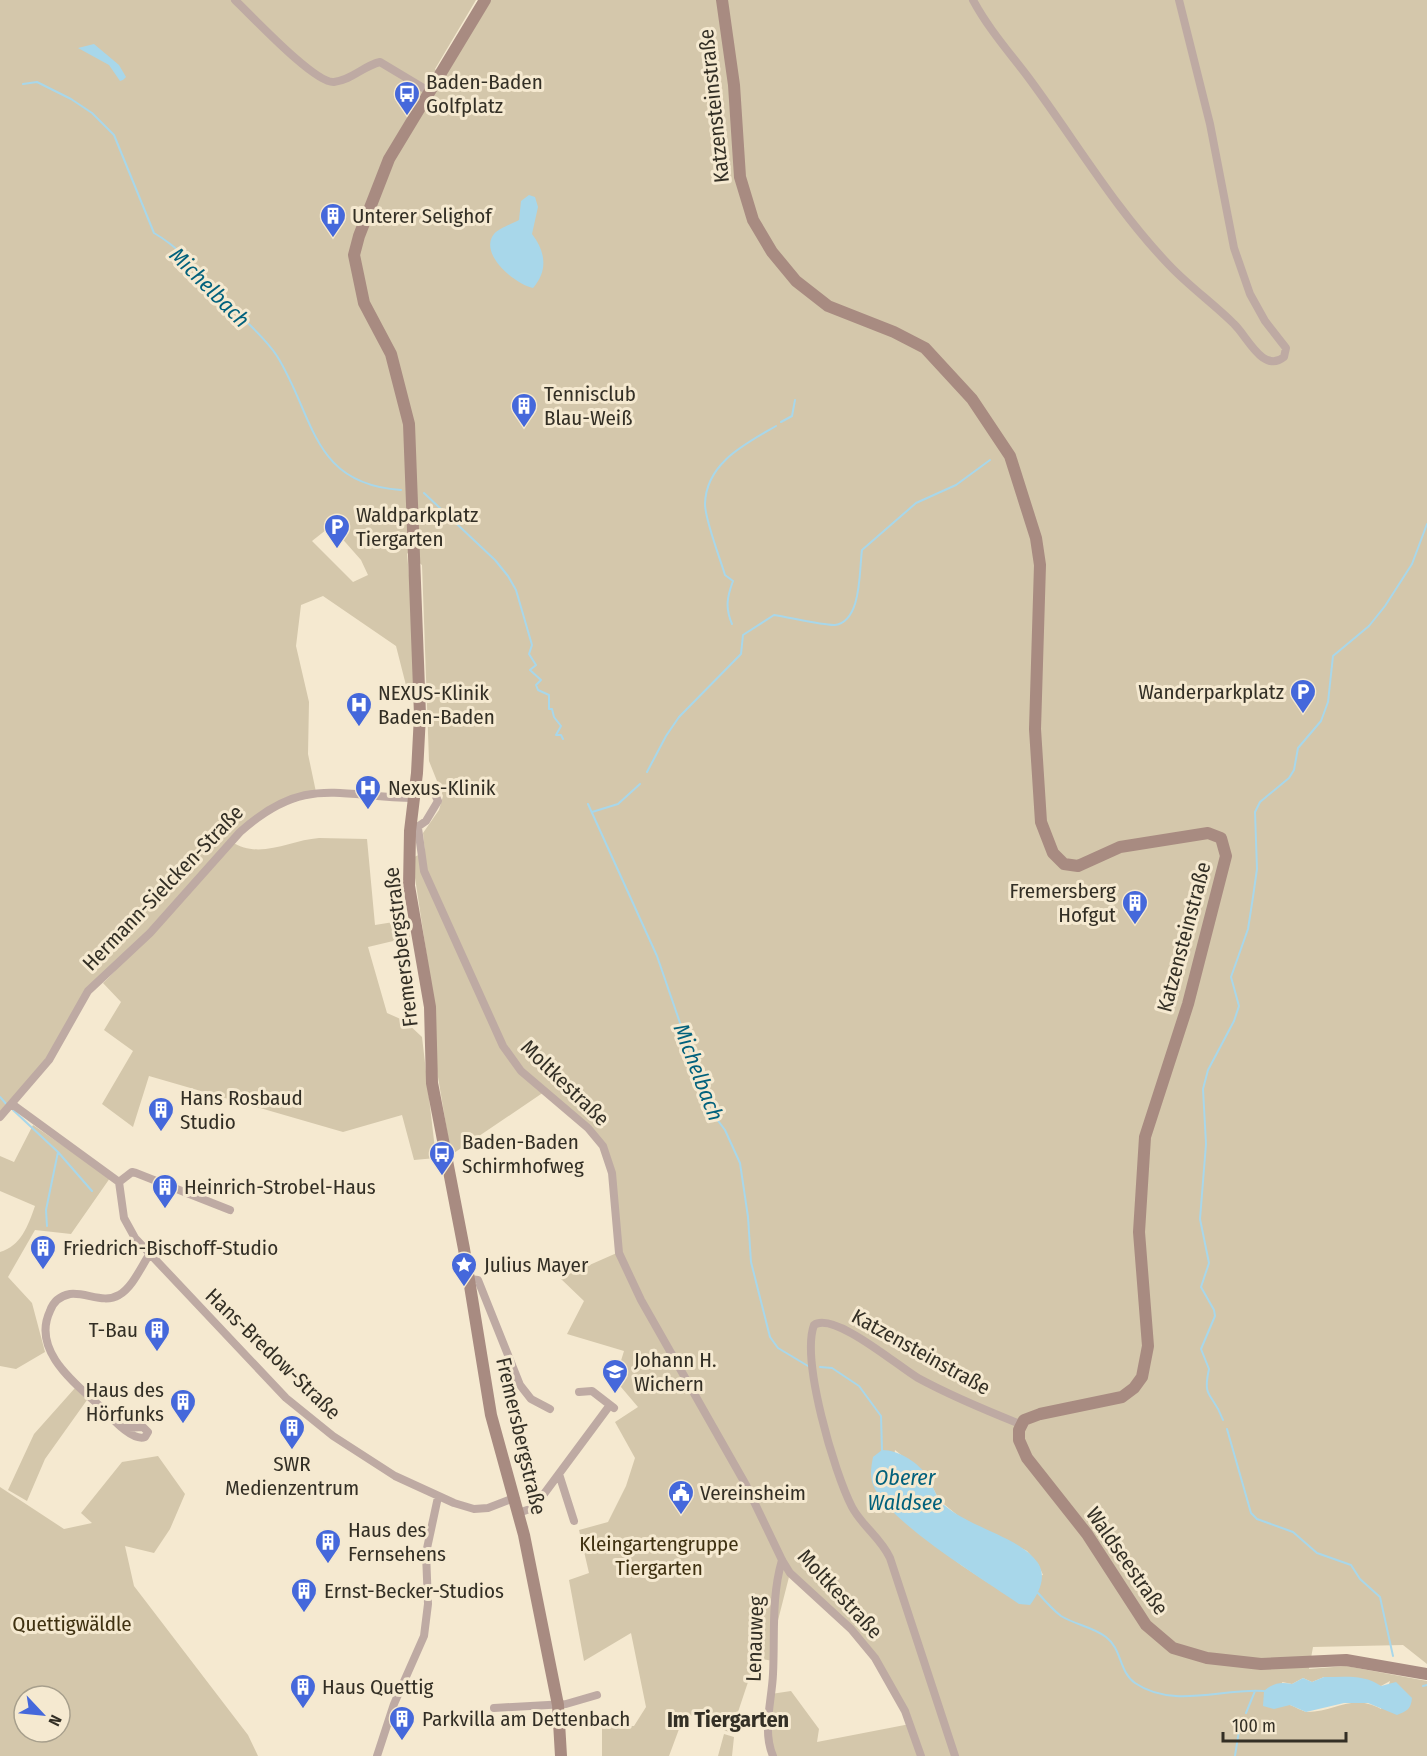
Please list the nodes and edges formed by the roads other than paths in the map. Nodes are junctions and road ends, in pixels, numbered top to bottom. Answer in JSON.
{"nodes":[{"id":1,"x":235,"y":0,"type":"edge"},
{"id":2,"x":485,"y":0,"type":"edge"},
{"id":3,"x":722,"y":0,"type":"edge"},
{"id":4,"x":973,"y":0,"type":"edge"},
{"id":5,"x":1179,"y":0,"type":"edge"},
{"id":6,"x":430,"y":92,"type":"junction"},
{"id":7,"x":416,"y":784,"type":"junction"},
{"id":8,"x":414,"y":798,"type":"junction"},
{"id":9,"x":414,"y":830,"type":"junction"},
{"id":10,"x":10,"y":1106,"type":"junction"},
{"id":11,"x":0,"y":1117,"type":"edge"},
{"id":12,"x":119,"y":1182,"type":"junction"},
{"id":13,"x":230,"y":1210,"type":"dead end"},
{"id":14,"x":149,"y":1256,"type":"junction"},
{"id":15,"x":470,"y":1279,"type":"junction"},
{"id":16,"x":579,"y":1392,"type":"dead end"},
{"id":17,"x":550,"y":1409,"type":"dead end"},
{"id":18,"x":1020,"y":1424,"type":"junction"},
{"id":19,"x":124,"y":1428,"type":"dead end"},
{"id":20,"x":559,"y":1474,"type":"junction"},
{"id":21,"x":438,"y":1497,"type":"junction"},
{"id":22,"x":514,"y":1498,"type":"junction"},
{"id":23,"x":518,"y":1513,"type":"junction"},
{"id":24,"x":574,"y":1521,"type":"dead end"},
{"id":25,"x":782,"y":1560,"type":"junction"},
{"id":26,"x":1427,"y":1674,"type":"edge"},
{"id":27,"x":597,"y":1695,"type":"dead end"},
{"id":28,"x":558,"y":1705,"type":"junction"},
{"id":29,"x":494,"y":1708,"type":"dead end"},
{"id":30,"x":377,"y":1756,"type":"edge"},
{"id":31,"x":561,"y":1756,"type":"edge"},
{"id":32,"x":773,"y":1756,"type":"edge"},
{"id":33,"x":921,"y":1756,"type":"edge"},
{"id":34,"x":955,"y":1756,"type":"edge"}],
"edges":[{"from":1,"to":6,"type":"street"},
{"from":2,"to":6,"type":"street","name":"Fremersbergstraße"},
{"from":3,"to":18,"type":"street","name":"Katzensteinstraße"},
{"from":4,"to":5,"type":"street"},
{"from":6,"to":7,"type":"street","name":"Fremersbergstraße"},
{"from":7,"to":8,"type":"street","name":"Fremersbergstraße"},
{"from":7,"to":9,"type":"street"},
{"from":8,"to":9,"type":"street","name":"Fremersbergstraße"},
{"from":8,"to":10,"type":"street","name":"Hermann-Sielcken-Straße"},
{"from":9,"to":15,"type":"street","name":"Fremersbergstraße"},
{"from":9,"to":25,"type":"street","name":"Moltkestraße"},
{"from":10,"to":11,"type":"street","name":"Hermann-Sielcken-Straße"},
{"from":10,"to":12,"type":"street"},
{"from":12,"to":13,"type":"street"},
{"from":12,"to":14,"type":"street","name":"Hans-Bredow-Straße"},
{"from":14,"to":19,"type":"street"},
{"from":14,"to":21,"type":"street","name":"Hans-Bredow-Straße"},
{"from":15,"to":17,"type":"street"},
{"from":15,"to":22,"type":"street","name":"Fremersbergstraße"},
{"from":16,"to":20,"type":"street"},
{"from":18,"to":26,"type":"street","name":"Waldseestraße"},
{"from":18,"to":34,"type":"street","name":"Katzensteinstraße"},
{"from":20,"to":23,"type":"street"},
{"from":20,"to":24,"type":"street"},
{"from":21,"to":22,"type":"street","name":"Hans-Bredow-Straße"},
{"from":21,"to":30,"type":"street"},
{"from":22,"to":23,"type":"street","name":"Fremersbergstraße"},
{"from":23,"to":28,"type":"street","name":"Fremersbergstraße"},
{"from":25,"to":32,"type":"street","name":"Lenauweg"},
{"from":25,"to":33,"type":"street","name":"Moltkestraße"},
{"from":27,"to":28,"type":"street"},
{"from":28,"to":29,"type":"street"},
{"from":28,"to":31,"type":"street","name":"Fremersbergstraße"}]}
